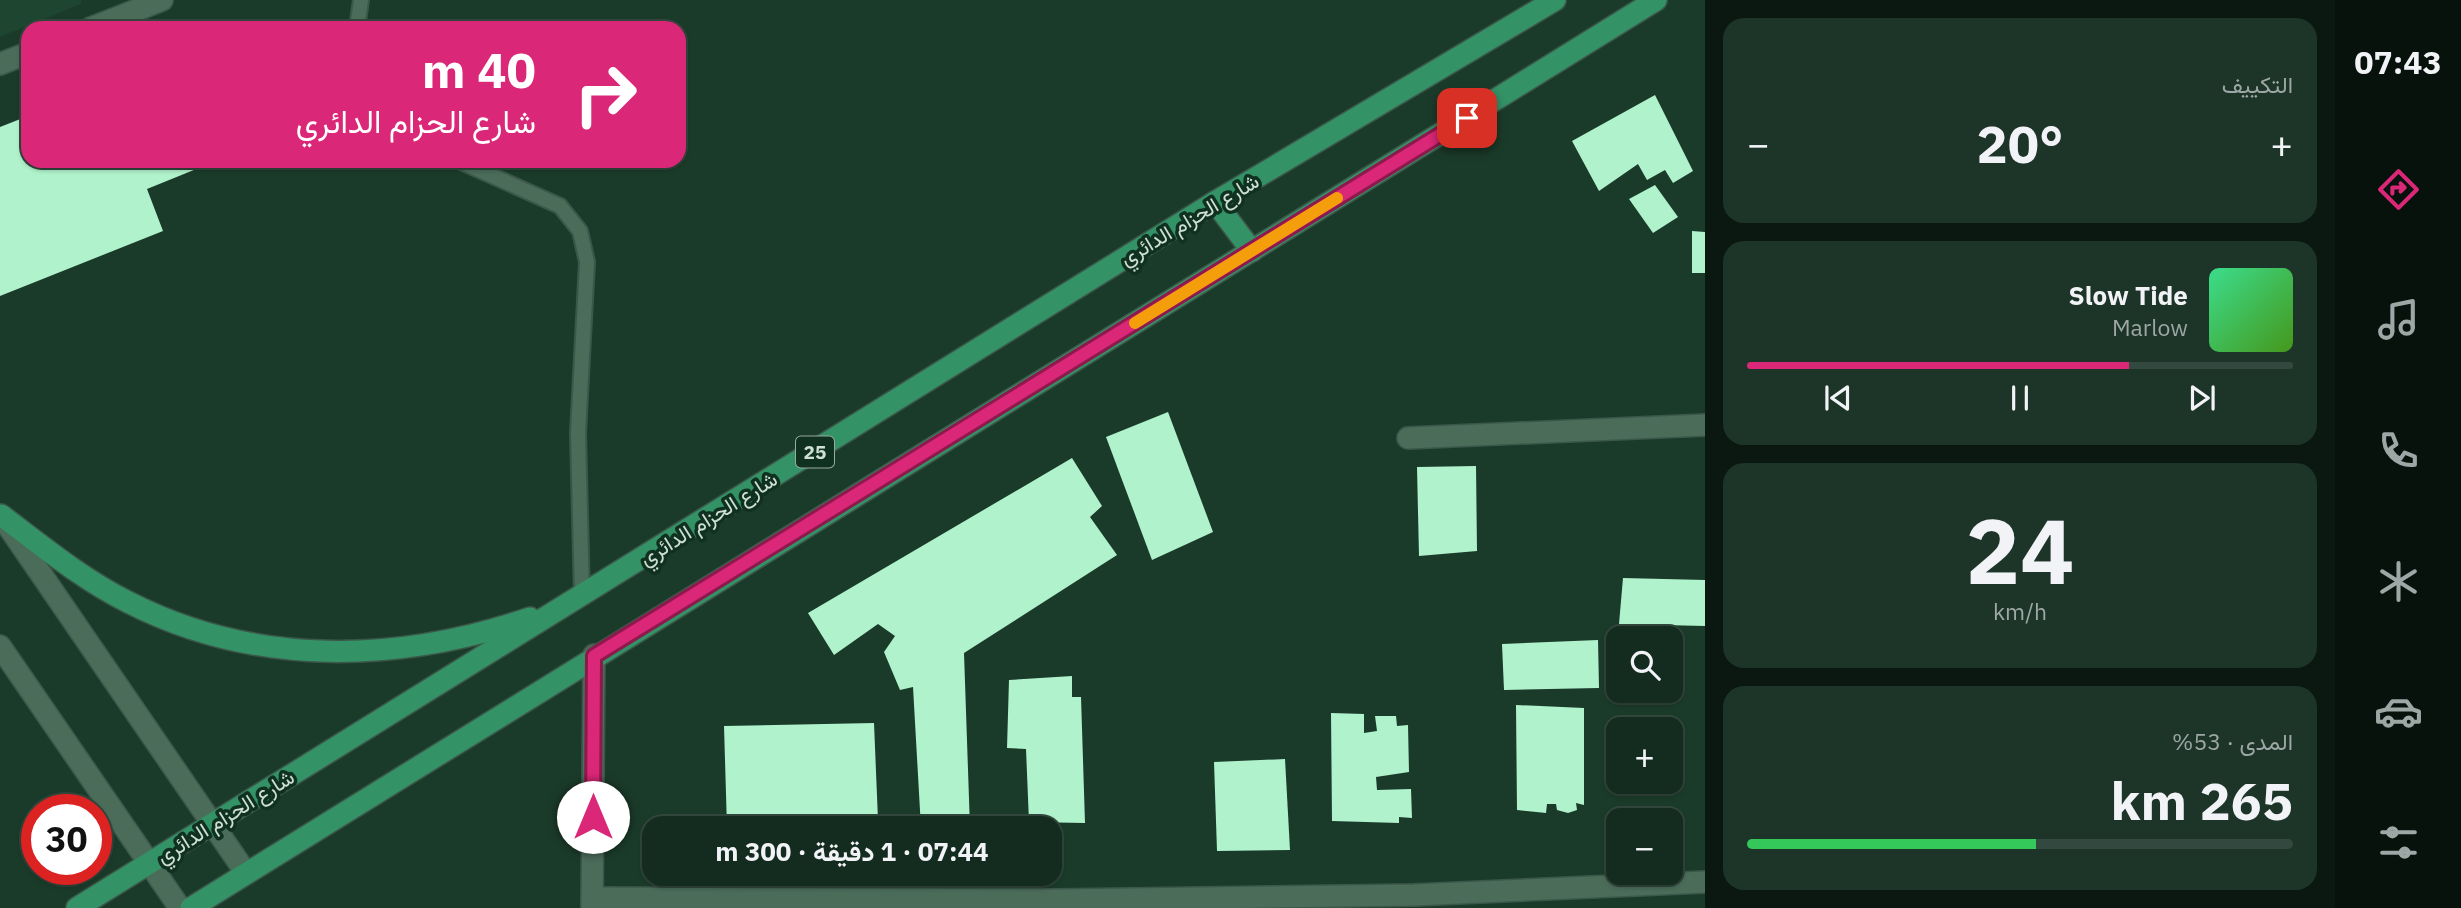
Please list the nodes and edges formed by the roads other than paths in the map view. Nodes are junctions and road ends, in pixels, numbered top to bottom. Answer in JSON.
{"nodes":[{"id":1,"x":162,"y":0,"type":"edge"},
{"id":2,"x":361,"y":0,"type":"edge"},
{"id":3,"x":1555,"y":0,"type":"edge"},
{"id":4,"x":1656,"y":0,"type":"edge"},
{"id":5,"x":109,"y":21,"type":"edge"},
{"id":6,"x":358,"y":21,"type":"edge"},
{"id":7,"x":21,"y":56,"type":"edge"},
{"id":8,"x":0,"y":64,"type":"edge"},
{"id":9,"x":474,"y":168,"type":"edge"},
{"id":10,"x":1215,"y":202,"type":"junction"},
{"id":11,"x":1252,"y":251,"type":"junction"},
{"id":12,"x":1705,"y":425,"type":"edge"},
{"id":13,"x":1408,"y":438,"type":"dead end"},
{"id":14,"x":0,"y":515,"type":"edge"},
{"id":15,"x":574,"y":602,"type":"junction"},
{"id":16,"x":0,"y":646,"type":"edge"},
{"id":17,"x":594,"y":656,"type":"junction"},
{"id":18,"x":213,"y":824,"type":"junction"},
{"id":19,"x":149,"y":863,"type":"junction"},
{"id":20,"x":246,"y":873,"type":"junction"},
{"id":21,"x":1705,"y":882,"type":"edge"},
{"id":22,"x":592,"y":903,"type":"edge"},
{"id":23,"x":1058,"y":904,"type":"edge"},
{"id":24,"x":77,"y":908,"type":"edge"},
{"id":25,"x":180,"y":908,"type":"edge"},
{"id":26,"x":191,"y":908,"type":"edge"}],
"edges":[{"from":1,"to":5,"type":"street"},
{"from":2,"to":6,"type":"lane"},
{"from":3,"to":10,"type":"main road","name":"شارع الحزام الدائري","number":"25"},
{"from":4,"to":11,"type":"main road"},
{"from":7,"to":8,"type":"street"},
{"from":9,"to":15,"type":"lane"},
{"from":10,"to":11,"type":"main road"},
{"from":10,"to":15,"type":"main road","name":"شارع الحزام الدائري","number":"25"},
{"from":11,"to":17,"type":"main road"},
{"from":12,"to":13,"type":"street"},
{"from":14,"to":15,"type":"main road"},
{"from":14,"to":18,"type":"street"},
{"from":15,"to":18,"type":"main road","name":"شارع الحزام الدائري","number":"25"},
{"from":16,"to":19,"type":"street"},
{"from":17,"to":20,"type":"main road"},
{"from":17,"to":22,"type":"street"},
{"from":18,"to":19,"type":"main road","name":"شارع الحزام الدائري","number":"25"},
{"from":18,"to":20,"type":"street"},
{"from":19,"to":24,"type":"main road","name":"شارع الحزام الدائري","number":"25"},
{"from":19,"to":25,"type":"street"},
{"from":20,"to":26,"type":"main road"},
{"from":21,"to":23,"type":"street"},
{"from":22,"to":23,"type":"street"}]}
